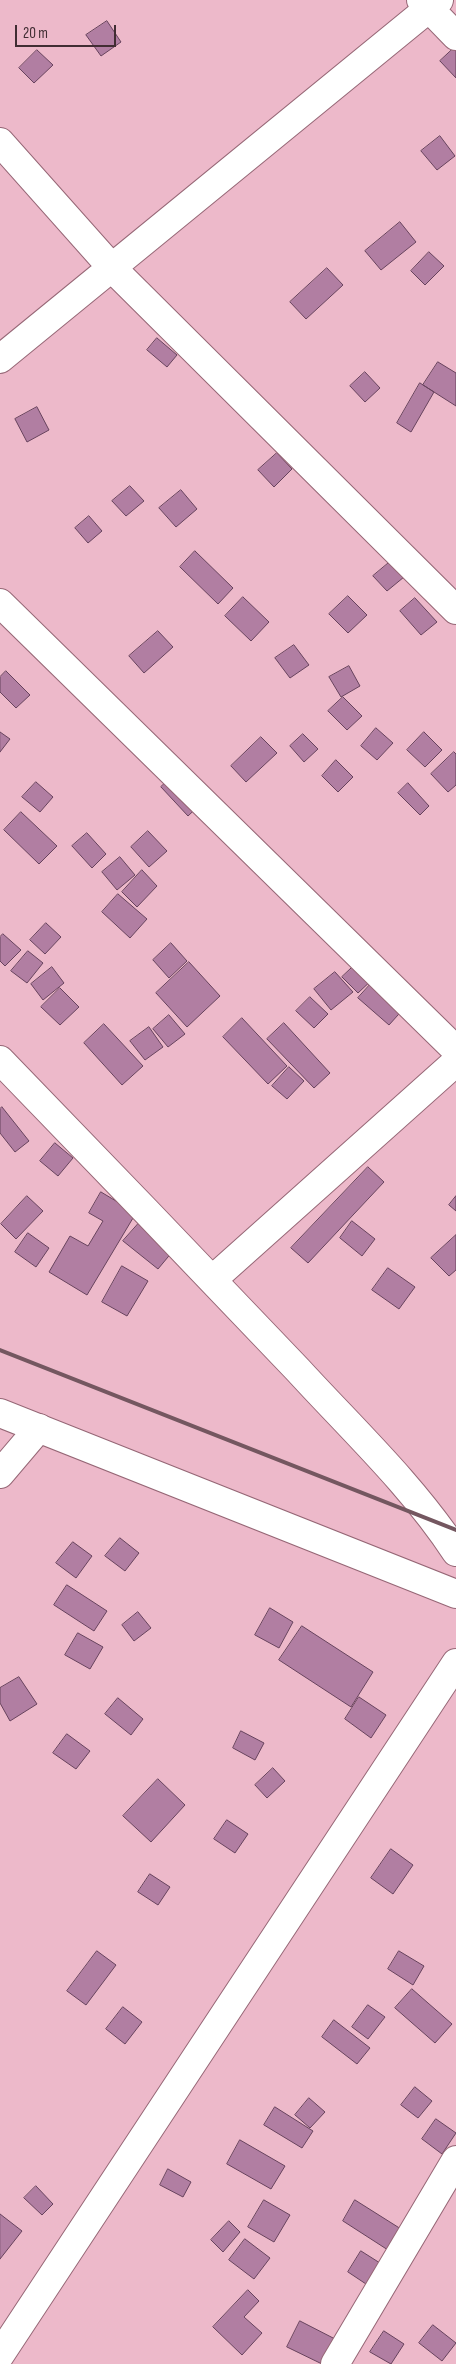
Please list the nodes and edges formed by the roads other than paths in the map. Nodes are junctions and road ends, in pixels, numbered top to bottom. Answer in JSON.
{"nodes":[{"id":1,"x":430,"y":3,"type":"edge"},
{"id":2,"x":456,"y":36,"type":"edge"},
{"id":3,"x":0,"y":142,"type":"edge"},
{"id":4,"x":113,"y":269,"type":"junction"},
{"id":5,"x":0,"y":359,"type":"edge"},
{"id":6,"x":0,"y":604,"type":"edge"},
{"id":7,"x":456,"y":610,"type":"edge"},
{"id":8,"x":456,"y":1050,"type":"edge"},
{"id":9,"x":0,"y":1060,"type":"edge"},
{"id":10,"x":456,"y":1062,"type":"edge"},
{"id":11,"x":212,"y":1280,"type":"junction"},
{"id":12,"x":0,"y":1413,"type":"edge"},
{"id":13,"x":39,"y":1428,"type":"junction"},
{"id":14,"x":0,"y":1474,"type":"edge"},
{"id":15,"x":456,"y":1552,"type":"edge"},
{"id":16,"x":456,"y":1594,"type":"edge"},
{"id":17,"x":453,"y":1676,"type":"edge"},
{"id":18,"x":456,"y":2160,"type":"edge"},
{"id":19,"x":0,"y":2355,"type":"edge"},
{"id":20,"x":335,"y":2364,"type":"edge"}],
"edges":[{"from":1,"to":2,"type":"street"},
{"from":1,"to":4,"type":"street"},
{"from":3,"to":4,"type":"street"},
{"from":4,"to":5,"type":"street"},
{"from":4,"to":7,"type":"street"},
{"from":6,"to":8,"type":"street"},
{"from":9,"to":11,"type":"street"},
{"from":10,"to":11,"type":"street"},
{"from":11,"to":15,"type":"street"},
{"from":12,"to":13,"type":"street"},
{"from":13,"to":14,"type":"street"},
{"from":13,"to":16,"type":"street"},
{"from":17,"to":19,"type":"street"},
{"from":18,"to":20,"type":"street"}]}
